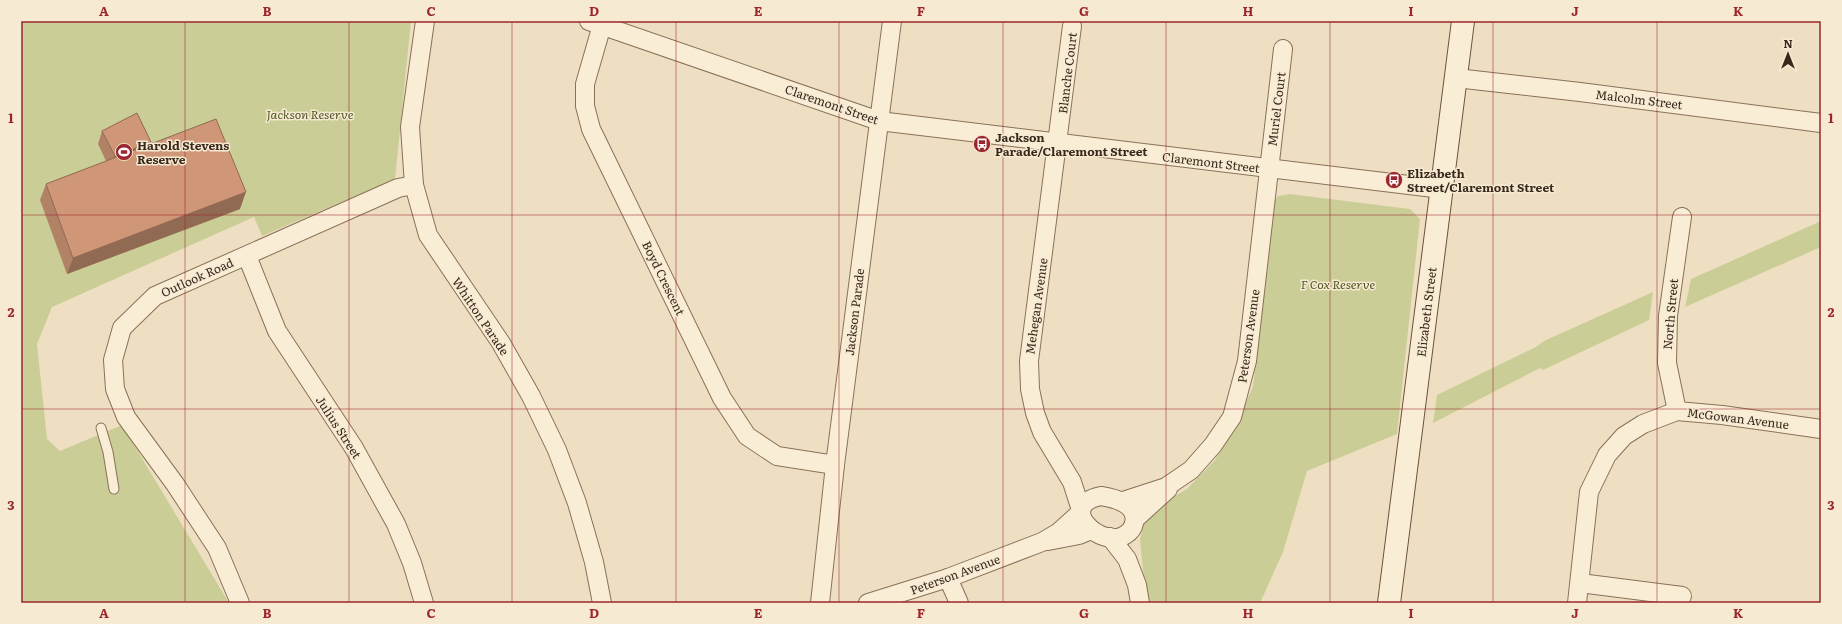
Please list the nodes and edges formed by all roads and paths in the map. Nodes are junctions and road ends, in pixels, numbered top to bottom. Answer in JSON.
{"nodes":[{"id":1,"x":425,"y":21,"type":"edge"},
{"id":2,"x":892,"y":21,"type":"edge"},
{"id":3,"x":1463,"y":21,"type":"edge"},
{"id":4,"x":596,"y":23,"type":"edge"},
{"id":5,"x":1072,"y":26,"type":"dead end"},
{"id":6,"x":1283,"y":49,"type":"dead end"},
{"id":7,"x":1456,"y":78,"type":"junction"},
{"id":8,"x":879,"y":121,"type":"junction"},
{"id":9,"x":1821,"y":123,"type":"edge"},
{"id":10,"x":1058,"y":143,"type":"junction"},
{"id":11,"x":1269,"y":168,"type":"junction"},
{"id":12,"x":414,"y":185,"type":"junction"},
{"id":13,"x":1442,"y":189,"type":"junction"},
{"id":14,"x":1682,"y":217,"type":"dead end"},
{"id":15,"x":247,"y":256,"type":"junction"},
{"id":16,"x":1677,"y":410,"type":"junction"},
{"id":17,"x":101,"y":428,"type":"dead end"},
{"id":18,"x":1821,"y":429,"type":"edge"},
{"id":19,"x":1062,"y":463,"type":"junction"},
{"id":20,"x":834,"y":465,"type":"junction"},
{"id":21,"x":1176,"y":481,"type":"junction"},
{"id":22,"x":114,"y":489,"type":"dead end"},
{"id":23,"x":1101,"y":496,"type":"junction"},
{"id":24,"x":1123,"y":502,"type":"junction"},
{"id":25,"x":1081,"y":511,"type":"junction"},
{"id":26,"x":1134,"y":524,"type":"junction"},
{"id":27,"x":1091,"y":530,"type":"junction"},
{"id":28,"x":1110,"y":537,"type":"junction"},
{"id":29,"x":1042,"y":542,"type":"junction"},
{"id":30,"x":948,"y":578,"type":"junction"},
{"id":31,"x":1580,"y":584,"type":"junction"},
{"id":32,"x":1137,"y":585,"type":"junction"},
{"id":33,"x":1682,"y":596,"type":"dead end"},
{"id":34,"x":240,"y":603,"type":"edge"},
{"id":35,"x":424,"y":603,"type":"edge"},
{"id":36,"x":602,"y":603,"type":"edge"},
{"id":37,"x":820,"y":603,"type":"edge"},
{"id":38,"x":868,"y":603,"type":"edge"},
{"id":39,"x":959,"y":603,"type":"edge"},
{"id":40,"x":1140,"y":603,"type":"edge"},
{"id":41,"x":1389,"y":603,"type":"edge"},
{"id":42,"x":1577,"y":603,"type":"edge"}],
"edges":[{"from":1,"to":12,"type":"street","name":"Whitton Parade"},
{"from":2,"to":8,"type":"street","name":"Jackson Parade"},
{"from":3,"to":7,"type":"street","name":"Elizabeth Street"},
{"from":4,"to":8,"type":"street","name":"Claremont Street"},
{"from":4,"to":20,"type":"street","name":"Boyd Crescent"},
{"from":5,"to":10,"type":"street","name":"Blanche Court"},
{"from":6,"to":11,"type":"street","name":"Muriel Court"},
{"from":7,"to":9,"type":"street","name":"Malcolm Street"},
{"from":7,"to":13,"type":"street","name":"Elizabeth Street"},
{"from":8,"to":10,"type":"street","name":"Claremont Street"},
{"from":8,"to":20,"type":"street","name":"Jackson Parade"},
{"from":10,"to":11,"type":"street","name":"Claremont Street"},
{"from":10,"to":19,"type":"street","name":"Mehegan Avenue"},
{"from":11,"to":13,"type":"street","name":"Claremont Street"},
{"from":11,"to":21,"type":"street","name":"Peterson Avenue"},
{"from":12,"to":15,"type":"street","name":"Outlook Road"},
{"from":12,"to":36,"type":"street","name":"Whitton Parade"},
{"from":13,"to":41,"type":"street","name":"Elizabeth Street"},
{"from":14,"to":16,"type":"street","name":"North Street"},
{"from":15,"to":34,"type":"street","name":"Outlook Road"},
{"from":15,"to":35,"type":"street","name":"Julius Street"},
{"from":16,"to":18,"type":"street","name":"McGowan Avenue"},
{"from":16,"to":31,"type":"street","name":"McGowan Avenue"},
{"from":17,"to":22,"type":"lane"},
{"from":19,"to":23,"type":"street","name":"Mehegan Avenue"},
{"from":19,"to":25,"type":"street","name":"Mehegan Avenue"},
{"from":20,"to":37,"type":"street","name":"Jackson Parade"},
{"from":21,"to":24,"type":"street","name":"Peterson Avenue"},
{"from":21,"to":26,"type":"street","name":"Peterson Avenue"},
{"from":23,"to":24,"type":"street"},
{"from":23,"to":25,"type":"street"},
{"from":24,"to":26,"type":"street"},
{"from":25,"to":27,"type":"street"},
{"from":25,"to":29,"type":"street","name":"Peterson Avenue"},
{"from":26,"to":28,"type":"street"},
{"from":26,"to":32,"type":"street"},
{"from":27,"to":28,"type":"street"},
{"from":27,"to":29,"type":"street","name":"Peterson Avenue"},
{"from":28,"to":32,"type":"street"},
{"from":29,"to":30,"type":"street","name":"Peterson Avenue"},
{"from":30,"to":38,"type":"street","name":"Peterson Avenue"},
{"from":30,"to":39,"type":"street"},
{"from":31,"to":33,"type":"street"},
{"from":31,"to":42,"type":"street","name":"McGowan Avenue"},
{"from":32,"to":40,"type":"street"}]}
